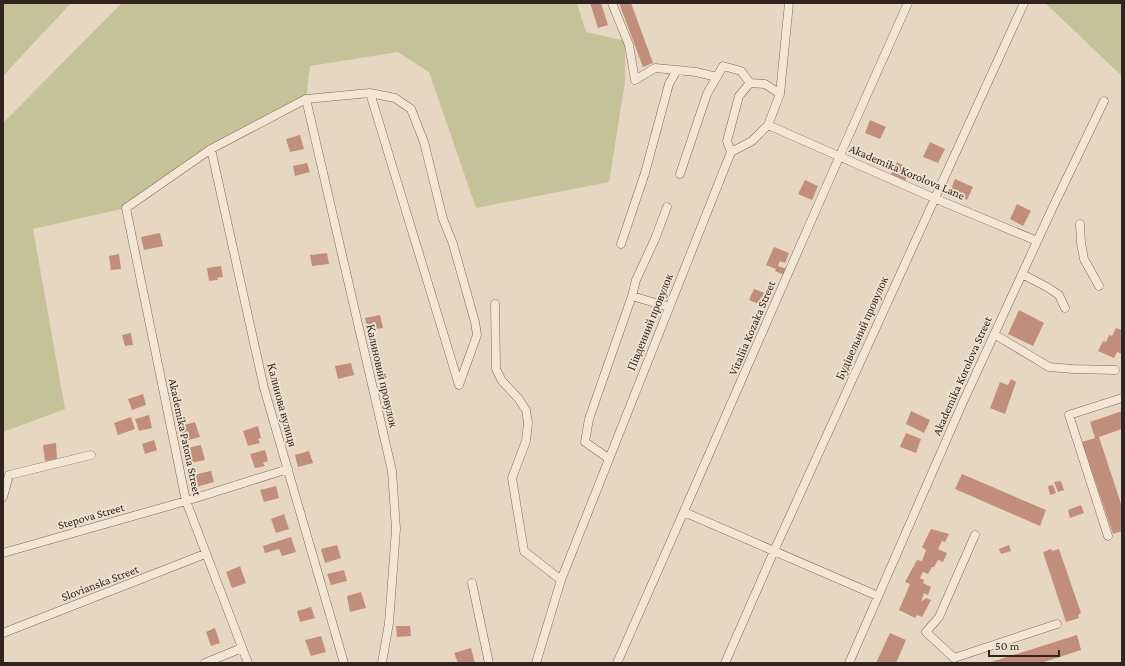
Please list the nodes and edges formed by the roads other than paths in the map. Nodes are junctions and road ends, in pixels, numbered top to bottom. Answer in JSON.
{"nodes":[{"id":1,"x":612,"y":3,"type":"edge"},
{"id":2,"x":789,"y":3,"type":"edge"},
{"id":3,"x":908,"y":3,"type":"edge"},
{"id":4,"x":1024,"y":3,"type":"edge"},
{"id":5,"x":677,"y":70,"type":"junction"},
{"id":6,"x":717,"y":77,"type":"junction"},
{"id":7,"x":750,"y":83,"type":"junction"},
{"id":8,"x":370,"y":94,"type":"junction"},
{"id":9,"x":780,"y":94,"type":"junction"},
{"id":10,"x":306,"y":99,"type":"junction"},
{"id":11,"x":1104,"y":101,"type":"dead end"},
{"id":12,"x":768,"y":125,"type":"junction"},
{"id":13,"x":211,"y":149,"type":"junction"},
{"id":14,"x":731,"y":152,"type":"junction"},
{"id":15,"x":839,"y":156,"type":"junction"},
{"id":16,"x":680,"y":174,"type":"dead end"},
{"id":17,"x":934,"y":198,"type":"junction"},
{"id":18,"x":667,"y":207,"type":"dead end"},
{"id":19,"x":1080,"y":224,"type":"dead end"},
{"id":20,"x":1037,"y":241,"type":"junction"},
{"id":21,"x":621,"y":244,"type":"dead end"},
{"id":22,"x":1022,"y":274,"type":"junction"},
{"id":23,"x":1099,"y":286,"type":"dead end"},
{"id":24,"x":632,"y":296,"type":"junction"},
{"id":25,"x":495,"y":304,"type":"dead end"},
{"id":26,"x":668,"y":308,"type":"junction"},
{"id":27,"x":1065,"y":308,"type":"dead end"},
{"id":28,"x":994,"y":334,"type":"junction"},
{"id":29,"x":1115,"y":370,"type":"dead end"},
{"id":30,"x":1122,"y":398,"type":"edge"},
{"id":31,"x":91,"y":455,"type":"dead end"},
{"id":32,"x":608,"y":458,"type":"junction"},
{"id":33,"x":288,"y":469,"type":"junction"},
{"id":34,"x":3,"y":497,"type":"edge"},
{"id":35,"x":186,"y":501,"type":"junction"},
{"id":36,"x":684,"y":512,"type":"junction"},
{"id":37,"x":975,"y":534,"type":"dead end"},
{"id":38,"x":1108,"y":536,"type":"dead end"},
{"id":39,"x":774,"y":551,"type":"junction"},
{"id":40,"x":3,"y":553,"type":"edge"},
{"id":41,"x":205,"y":554,"type":"junction"},
{"id":42,"x":561,"y":580,"type":"junction"},
{"id":43,"x":472,"y":583,"type":"dead end"},
{"id":44,"x":878,"y":596,"type":"junction"},
{"id":45,"x":1057,"y":624,"type":"dead end"},
{"id":46,"x":3,"y":633,"type":"edge"},
{"id":47,"x":242,"y":648,"type":"junction"},
{"id":48,"x":205,"y":663,"type":"edge"},
{"id":49,"x":248,"y":663,"type":"edge"},
{"id":50,"x":344,"y":663,"type":"edge"},
{"id":51,"x":382,"y":663,"type":"edge"},
{"id":52,"x":490,"y":663,"type":"edge"},
{"id":53,"x":536,"y":663,"type":"edge"},
{"id":54,"x":617,"y":663,"type":"edge"},
{"id":55,"x":725,"y":663,"type":"edge"},
{"id":56,"x":849,"y":663,"type":"edge"}],
"edges":[{"from":1,"to":5,"type":"street"},
{"from":2,"to":9,"type":"street"},
{"from":3,"to":15,"type":"street","name":"Vitaliia Kozaka Street"},
{"from":4,"to":17,"type":"street","name":"Будівельний провулок"},
{"from":5,"to":6,"type":"street"},
{"from":5,"to":21,"type":"street"},
{"from":6,"to":7,"type":"street"},
{"from":6,"to":16,"type":"street"},
{"from":7,"to":9,"type":"street"},
{"from":7,"to":14,"type":"street"},
{"from":8,"to":8,"type":"street"},
{"from":8,"to":10,"type":"street"},
{"from":9,"to":12,"type":"street"},
{"from":10,"to":13,"type":"street"},
{"from":10,"to":51,"type":"street","name":"Калиновий провулок"},
{"from":11,"to":20,"type":"street","name":"Akademika Korolova Street"},
{"from":12,"to":14,"type":"street"},
{"from":12,"to":15,"type":"street","name":"Akademika Korolova Lane"},
{"from":13,"to":33,"type":"street","name":"Калинова вулиця"},
{"from":13,"to":35,"type":"street","name":"Akademika Patona Street"},
{"from":14,"to":26,"type":"street","name":"Південний провулок"},
{"from":15,"to":17,"type":"street","name":"Akademika Korolova Lane"},
{"from":15,"to":36,"type":"street","name":"Vitaliia Kozaka Street"},
{"from":17,"to":20,"type":"street","name":"Akademika Korolova Lane"},
{"from":17,"to":39,"type":"street","name":"Будівельний провулок"},
{"from":18,"to":24,"type":"street"},
{"from":19,"to":23,"type":"street"},
{"from":20,"to":22,"type":"street","name":"Akademika Korolova Street"},
{"from":22,"to":27,"type":"street"},
{"from":22,"to":28,"type":"street","name":"Akademika Korolova Street"},
{"from":24,"to":26,"type":"street"},
{"from":24,"to":32,"type":"street"},
{"from":25,"to":42,"type":"street"},
{"from":26,"to":32,"type":"street","name":"Південний провулок"},
{"from":28,"to":29,"type":"street"},
{"from":28,"to":44,"type":"street","name":"Akademika Korolova Street"},
{"from":30,"to":38,"type":"street"},
{"from":31,"to":34,"type":"street"},
{"from":32,"to":42,"type":"street","name":"Південний провулок"},
{"from":33,"to":35,"type":"street","name":"Stepova Street"},
{"from":33,"to":50,"type":"street","name":"Калинова вулиця"},
{"from":35,"to":40,"type":"street","name":"Stepova Street"},
{"from":35,"to":41,"type":"street","name":"Akademika Patona Street"},
{"from":36,"to":39,"type":"street"},
{"from":36,"to":54,"type":"street","name":"Vitaliia Kozaka Street"},
{"from":37,"to":45,"type":"street"},
{"from":39,"to":44,"type":"street"},
{"from":39,"to":55,"type":"street","name":"Будівельний провулок"},
{"from":41,"to":46,"type":"street","name":"Slovianska Street"},
{"from":41,"to":47,"type":"street","name":"Akademika Patona Street"},
{"from":42,"to":53,"type":"street","name":"Південний провулок"},
{"from":43,"to":52,"type":"street"},
{"from":44,"to":56,"type":"street","name":"Akademika Korolova Street"},
{"from":47,"to":48,"type":"street"},
{"from":47,"to":49,"type":"street","name":"Akademika Patona Street"}]}
